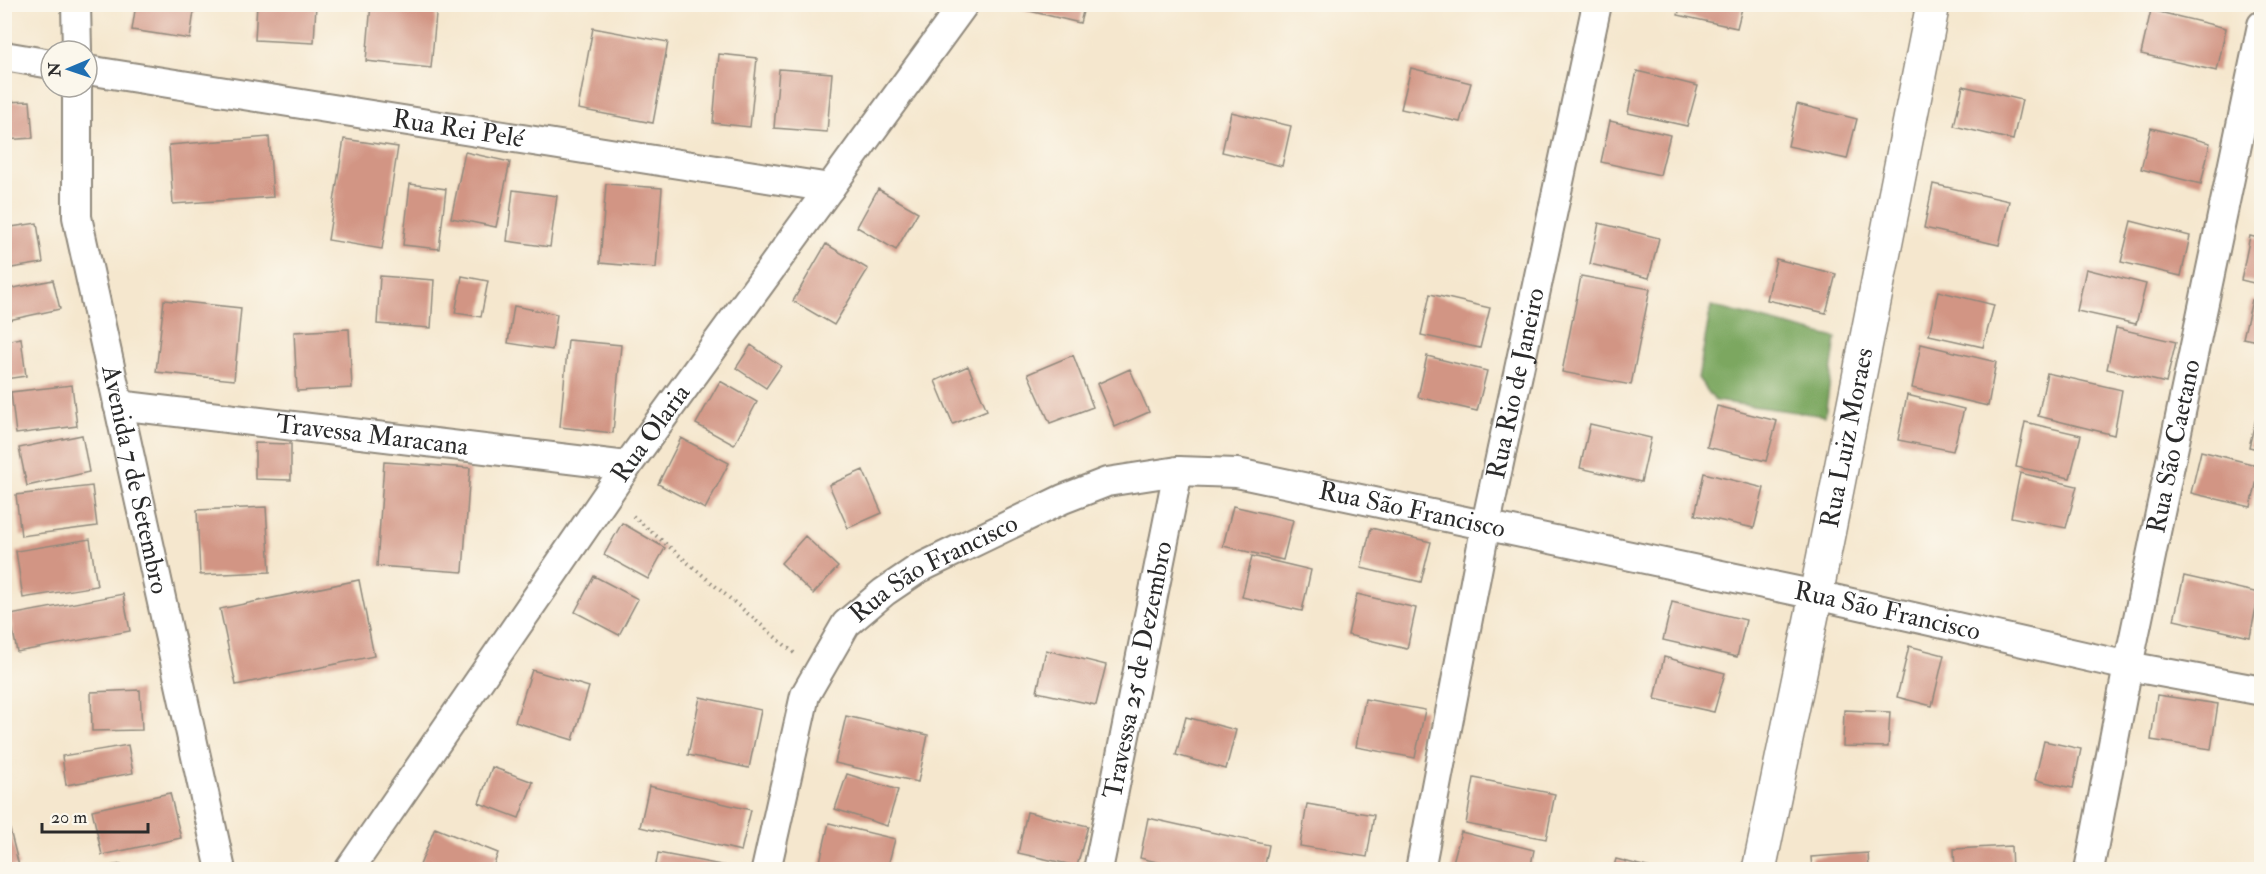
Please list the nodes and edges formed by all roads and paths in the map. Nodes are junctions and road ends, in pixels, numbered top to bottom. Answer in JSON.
{"nodes":[{"id":1,"x":76,"y":4,"type":"edge"},
{"id":2,"x":964,"y":4,"type":"edge"},
{"id":3,"x":1597,"y":4,"type":"edge"},
{"id":4,"x":1933,"y":4,"type":"edge"},
{"id":5,"x":2262,"y":25,"type":"edge"},
{"id":6,"x":77,"y":39,"type":"edge"},
{"id":7,"x":4,"y":56,"type":"edge"},
{"id":8,"x":39,"y":62,"type":"edge"},
{"id":9,"x":99,"y":72,"type":"edge"},
{"id":10,"x":77,"y":99,"type":"edge"},
{"id":11,"x":830,"y":188,"type":"junction"},
{"id":12,"x":118,"y":405,"type":"junction"},
{"id":13,"x":627,"y":466,"type":"junction"},
{"id":14,"x":1178,"y":471,"type":"junction"},
{"id":15,"x":608,"y":495,"type":"junction"},
{"id":16,"x":1486,"y":524,"type":"junction"},
{"id":17,"x":1816,"y":595,"type":"junction"},
{"id":18,"x":2128,"y":666,"type":"junction"},
{"id":19,"x":817,"y":673,"type":"junction"},
{"id":20,"x":2262,"y":691,"type":"edge"},
{"id":21,"x":221,"y":870,"type":"edge"},
{"id":22,"x":349,"y":870,"type":"edge"},
{"id":23,"x":766,"y":870,"type":"edge"},
{"id":24,"x":1098,"y":870,"type":"edge"},
{"id":25,"x":1420,"y":870,"type":"edge"},
{"id":26,"x":1758,"y":870,"type":"edge"},
{"id":27,"x":2089,"y":870,"type":"edge"}],
"edges":[{"from":1,"to":6,"type":"street"},
{"from":2,"to":11,"type":"street","name":"Rua Olaria"},
{"from":3,"to":16,"type":"street","name":"Rua Rio de Janeiro"},
{"from":4,"to":17,"type":"street","name":"Rua Luiz Moraes"},
{"from":5,"to":18,"type":"street","name":"Rua São Caetano"},
{"from":7,"to":8,"type":"street"},
{"from":9,"to":11,"type":"street","name":"Rua Rei Pelé"},
{"from":10,"to":12,"type":"street","name":"Avenida 7 de Setembro"},
{"from":11,"to":13,"type":"street","name":"Rua Olaria"},
{"from":12,"to":13,"type":"street","name":"Travessa Maracana"},
{"from":12,"to":21,"type":"street","name":"Avenida 7 de Setembro"},
{"from":13,"to":15,"type":"street","name":"Rua Olaria"},
{"from":14,"to":16,"type":"street","name":"Rua São Francisco"},
{"from":14,"to":19,"type":"street","name":"Rua São Francisco"},
{"from":14,"to":24,"type":"street","name":"Travessa 25 de Dezembro"},
{"from":15,"to":19,"type":"path"},
{"from":15,"to":22,"type":"street","name":"Rua Olaria"},
{"from":16,"to":17,"type":"street","name":"Rua São Francisco"},
{"from":16,"to":25,"type":"street","name":"Rua Rio de Janeiro"},
{"from":17,"to":18,"type":"street","name":"Rua São Francisco"},
{"from":17,"to":26,"type":"street","name":"Rua Luiz Moraes"},
{"from":18,"to":20,"type":"street","name":"Rua São Francisco"},
{"from":18,"to":27,"type":"street","name":"Rua São Caetano"},
{"from":19,"to":23,"type":"street","name":"Rua São Francisco"}]}
